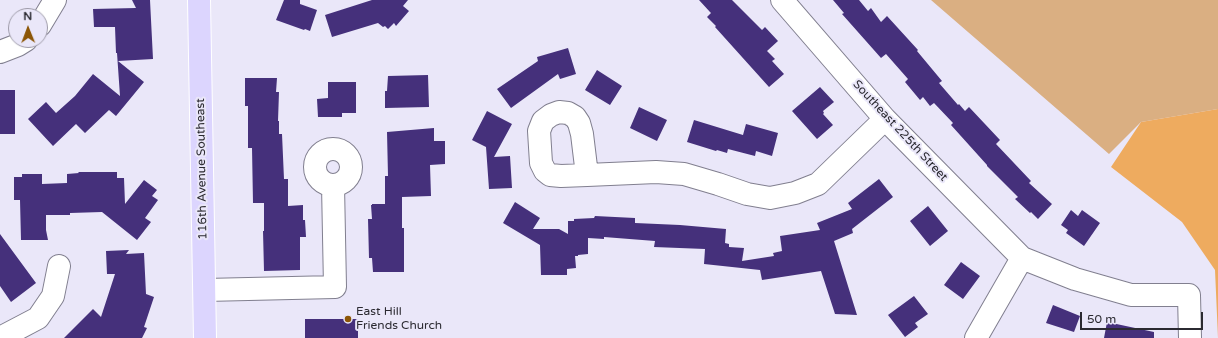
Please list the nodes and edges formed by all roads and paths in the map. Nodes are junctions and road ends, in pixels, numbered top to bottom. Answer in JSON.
{"nodes":[{"id":1,"x":55,"y":0,"type":"edge"},
{"id":2,"x":199,"y":0,"type":"edge"},
{"id":3,"x":782,"y":0,"type":"edge"},
{"id":4,"x":48,"y":12,"type":"edge"},
{"id":5,"x":10,"y":48,"type":"edge"},
{"id":6,"x":0,"y":52,"type":"edge"},
{"id":7,"x":885,"y":118,"type":"junction"},
{"id":8,"x":587,"y":175,"type":"dead end"},
{"id":9,"x":333,"y":185,"type":"dead end"},
{"id":10,"x":1022,"y":258,"type":"junction"},
{"id":11,"x":59,"y":266,"type":"dead end"},
{"id":12,"x":205,"y":290,"type":"junction"},
{"id":13,"x":0,"y":338,"type":"edge"},
{"id":14,"x":205,"y":338,"type":"edge"},
{"id":15,"x":976,"y":338,"type":"edge"},
{"id":16,"x":1190,"y":338,"type":"edge"}],
"edges":[{"from":1,"to":4,"type":"street"},
{"from":2,"to":12,"type":"main road","name":"116th Avenue Southeast"},
{"from":3,"to":7,"type":"street","name":"Southeast 225th Street"},
{"from":5,"to":6,"type":"street"},
{"from":7,"to":8,"type":"street"},
{"from":7,"to":10,"type":"street","name":"Southeast 225th Street"},
{"from":9,"to":12,"type":"street"},
{"from":10,"to":15,"type":"street"},
{"from":10,"to":16,"type":"street"},
{"from":11,"to":13,"type":"street"},
{"from":12,"to":14,"type":"main road","name":"116th Avenue Southeast"}]}
